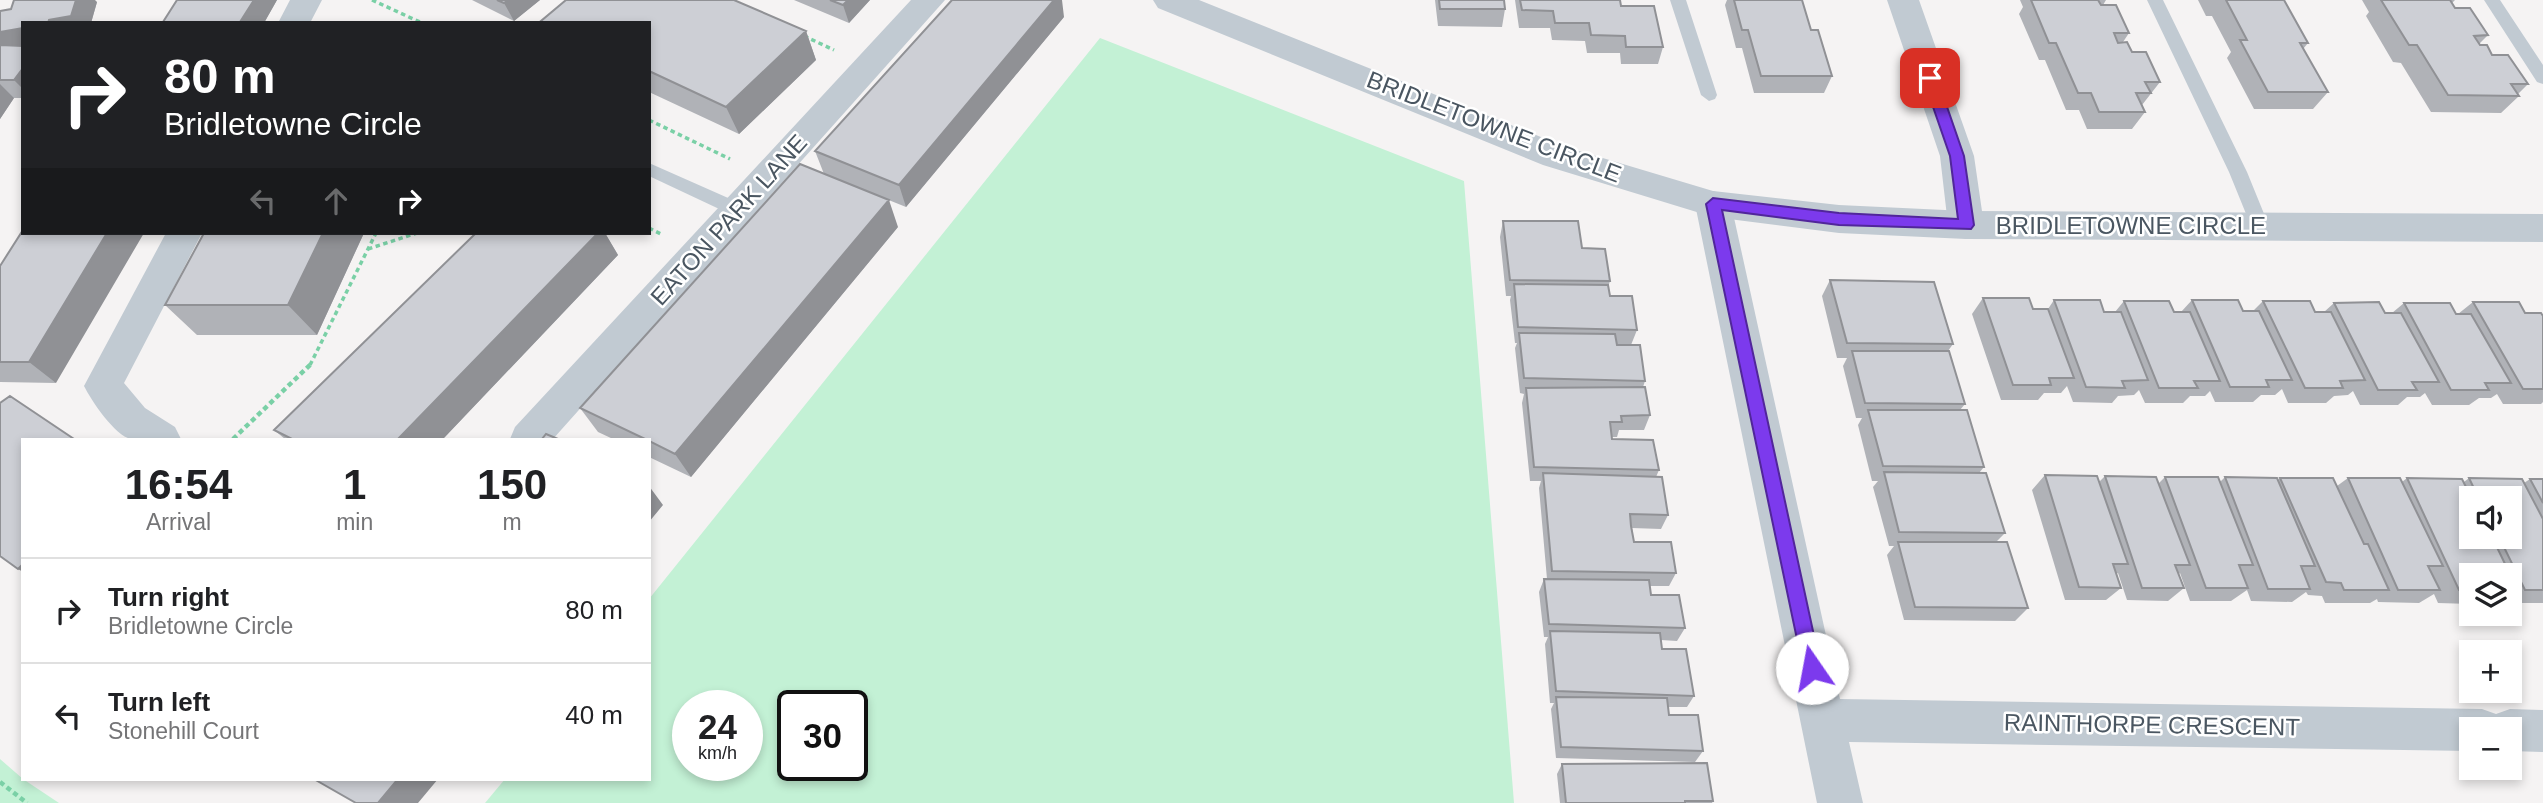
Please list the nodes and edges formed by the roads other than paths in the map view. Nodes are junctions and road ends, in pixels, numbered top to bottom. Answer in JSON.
{"nodes":[{"id":1,"x":306,"y":0,"type":"edge"},
{"id":2,"x":929,"y":0,"type":"edge"},
{"id":3,"x":1169,"y":0,"type":"edge"},
{"id":4,"x":1678,"y":0,"type":"edge"},
{"id":5,"x":1903,"y":0,"type":"edge"},
{"id":6,"x":2155,"y":0,"type":"edge"},
{"id":7,"x":2491,"y":0,"type":"edge"},
{"id":8,"x":295,"y":21,"type":"edge"},
{"id":9,"x":2543,"y":78,"type":"edge"},
{"id":10,"x":1709,"y":95,"type":"dead end"},
{"id":11,"x":651,"y":170,"type":"edge"},
{"id":12,"x":1713,"y":204,"type":"junction"},
{"id":13,"x":737,"y":211,"type":"junction"},
{"id":14,"x":1966,"y":225,"type":"junction"},
{"id":15,"x":2260,"y":226,"type":"junction"},
{"id":16,"x":2543,"y":228,"type":"edge"},
{"id":17,"x":183,"y":235,"type":"edge"},
{"id":18,"x":159,"y":438,"type":"edge"},
{"id":19,"x":530,"y":438,"type":"edge"},
{"id":20,"x":1823,"y":720,"type":"junction"},
{"id":21,"x":2459,"y":730,"type":"edge"},
{"id":22,"x":2522,"y":730,"type":"edge"},
{"id":23,"x":2543,"y":731,"type":"edge"},
{"id":24,"x":1840,"y":803,"type":"edge"}],
"edges":[{"from":1,"to":8,"type":"street"},
{"from":2,"to":13,"type":"street","name":"EATON PARK LANE"},
{"from":3,"to":12,"type":"street","name":"BRIDLETOWNE CIRCLE"},
{"from":4,"to":10,"type":"lane"},
{"from":5,"to":14,"type":"street"},
{"from":6,"to":15,"type":"lane"},
{"from":7,"to":9,"type":"lane"},
{"from":11,"to":13,"type":"lane"},
{"from":12,"to":14,"type":"street","name":"BRIDLETOWNE CIRCLE"},
{"from":12,"to":20,"type":"street"},
{"from":13,"to":19,"type":"street","name":"EATON PARK LANE"},
{"from":14,"to":15,"type":"street","name":"BRIDLETOWNE CIRCLE"},
{"from":15,"to":16,"type":"street","name":"BRIDLETOWNE CIRCLE"},
{"from":17,"to":18,"type":"street"},
{"from":20,"to":21,"type":"street","name":"RAINTHORPE CRESCENT"},
{"from":20,"to":24,"type":"street"},
{"from":22,"to":23,"type":"street"}]}
